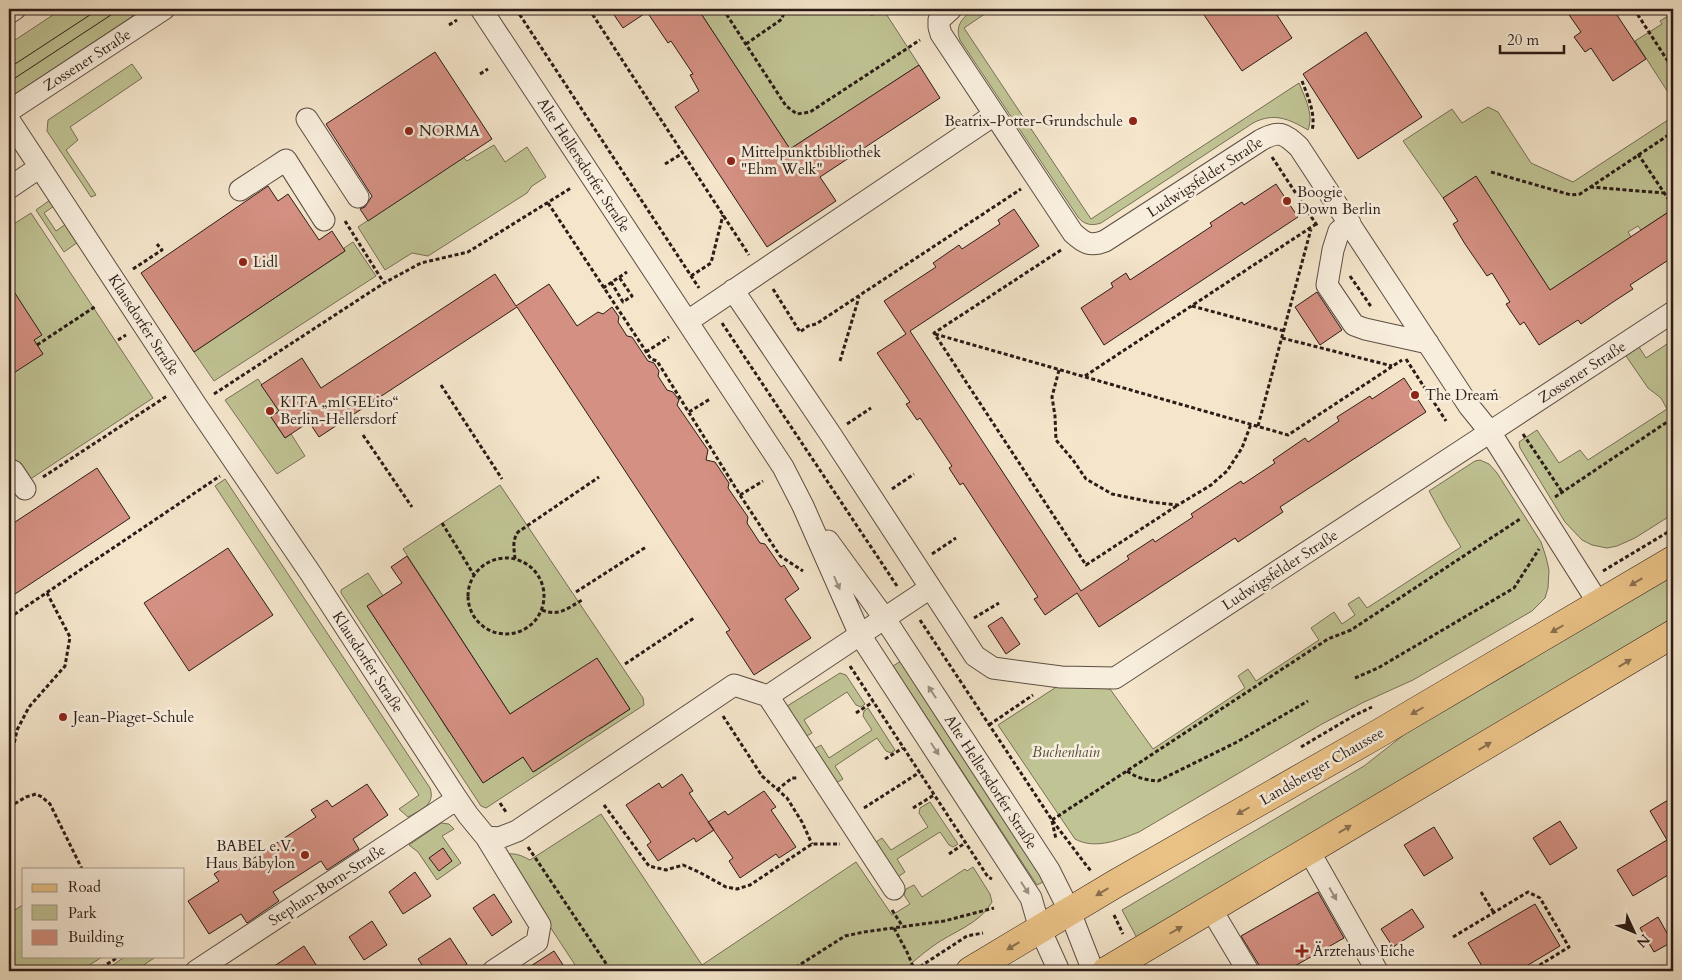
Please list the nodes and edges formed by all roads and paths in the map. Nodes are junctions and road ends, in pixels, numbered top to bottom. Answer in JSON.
{"nodes":[{"id":1,"x":15,"y":9,"type":"edge"},
{"id":2,"x":164,"y":9,"type":"edge"},
{"id":3,"x":481,"y":9,"type":"edge"},
{"id":4,"x":516,"y":9,"type":"edge"},
{"id":5,"x":589,"y":9,"type":"edge"},
{"id":6,"x":723,"y":9,"type":"edge"},
{"id":7,"x":785,"y":9,"type":"edge"},
{"id":8,"x":867,"y":9,"type":"edge"},
{"id":9,"x":889,"y":9,"type":"edge"},
{"id":10,"x":951,"y":9,"type":"edge"},
{"id":11,"x":1634,"y":9,"type":"edge"},
{"id":12,"x":9,"y":13,"type":"edge"},
{"id":13,"x":457,"y":20,"type":"dead end"},
{"id":14,"x":449,"y":26,"type":"dead end"},
{"id":15,"x":925,"y":37,"type":"dead end"},
{"id":16,"x":746,"y":44,"type":"junction"},
{"id":17,"x":488,"y":69,"type":"dead end"},
{"id":18,"x":1673,"y":69,"type":"edge"},
{"id":19,"x":480,"y":74,"type":"dead end"},
{"id":20,"x":1302,"y":81,"type":"dead end"},
{"id":21,"x":9,"y":112,"type":"edge"},
{"id":22,"x":994,"y":115,"type":"junction"},
{"id":23,"x":308,"y":119,"type":"dead end"},
{"id":24,"x":9,"y":120,"type":"edge"},
{"id":25,"x":1673,"y":132,"type":"edge"},
{"id":26,"x":1309,"y":137,"type":"dead end"},
{"id":27,"x":1261,"y":140,"type":"junction"},
{"id":28,"x":683,"y":153,"type":"junction"},
{"id":29,"x":1638,"y":154,"type":"junction"},
{"id":30,"x":665,"y":164,"type":"dead end"},
{"id":31,"x":40,"y":168,"type":"junction"},
{"id":32,"x":1492,"y":172,"type":"dead end"},
{"id":33,"x":1023,"y":187,"type":"dead end"},
{"id":34,"x":1590,"y":187,"type":"junction"},
{"id":35,"x":9,"y":188,"type":"edge"},
{"id":36,"x":572,"y":188,"type":"dead end"},
{"id":37,"x":240,"y":190,"type":"dead end"},
{"id":38,"x":1664,"y":193,"type":"junction"},
{"id":39,"x":358,"y":197,"type":"dead end"},
{"id":40,"x":548,"y":203,"type":"junction"},
{"id":41,"x":1673,"y":206,"type":"edge"},
{"id":42,"x":723,"y":214,"type":"junction"},
{"id":43,"x":324,"y":220,"type":"dead end"},
{"id":44,"x":1350,"y":223,"type":"junction"},
{"id":45,"x":1316,"y":224,"type":"junction"},
{"id":46,"x":1311,"y":228,"type":"junction"},
{"id":47,"x":157,"y":244,"type":"dead end"},
{"id":48,"x":1333,"y":250,"type":"junction"},
{"id":49,"x":1052,"y":256,"type":"dead end"},
{"id":50,"x":756,"y":264,"type":"junction"},
{"id":51,"x":133,"y":269,"type":"dead end"},
{"id":52,"x":627,"y":272,"type":"dead end"},
{"id":53,"x":691,"y":276,"type":"junction"},
{"id":54,"x":619,"y":277,"type":"junction"},
{"id":55,"x":611,"y":282,"type":"junction"},
{"id":56,"x":602,"y":288,"type":"junction"},
{"id":57,"x":734,"y":290,"type":"junction"},
{"id":58,"x":859,"y":296,"type":"junction"},
{"id":59,"x":711,"y":305,"type":"junction"},
{"id":60,"x":96,"y":306,"type":"dead end"},
{"id":61,"x":1192,"y":306,"type":"junction"},
{"id":62,"x":1673,"y":312,"type":"edge"},
{"id":63,"x":688,"y":321,"type":"junction"},
{"id":64,"x":1284,"y":331,"type":"junction"},
{"id":65,"x":934,"y":334,"type":"junction"},
{"id":66,"x":1389,"y":335,"type":"junction"},
{"id":67,"x":669,"y":337,"type":"dead end"},
{"id":68,"x":1282,"y":338,"type":"junction"},
{"id":69,"x":1428,"y":343,"type":"junction"},
{"id":70,"x":37,"y":344,"type":"dead end"},
{"id":71,"x":646,"y":352,"type":"junction"},
{"id":72,"x":840,"y":361,"type":"dead end"},
{"id":73,"x":1059,"y":370,"type":"junction"},
{"id":74,"x":1085,"y":377,"type":"junction"},
{"id":75,"x":441,"y":385,"type":"dead end"},
{"id":76,"x":710,"y":399,"type":"dead end"},
{"id":77,"x":158,"y":401,"type":"dead end"},
{"id":78,"x":196,"y":405,"type":"junction"},
{"id":79,"x":689,"y":412,"type":"junction"},
{"id":80,"x":1673,"y":418,"type":"edge"},
{"id":81,"x":1446,"y":421,"type":"dead end"},
{"id":82,"x":1251,"y":424,"type":"junction"},
{"id":83,"x":1258,"y":426,"type":"junction"},
{"id":84,"x":1521,"y":431,"type":"dead end"},
{"id":85,"x":1490,"y":432,"type":"junction"},
{"id":86,"x":363,"y":435,"type":"dead end"},
{"id":87,"x":13,"y":471,"type":"dead end"},
{"id":88,"x":914,"y":474,"type":"dead end"},
{"id":89,"x":599,"y":477,"type":"dead end"},
{"id":90,"x":502,"y":479,"type":"dead end"},
{"id":91,"x":212,"y":481,"type":"dead end"},
{"id":92,"x":763,"y":481,"type":"dead end"},
{"id":93,"x":25,"y":489,"type":"joint"},
{"id":94,"x":1562,"y":492,"type":"junction"},
{"id":95,"x":740,"y":495,"type":"junction"},
{"id":96,"x":873,"y":501,"type":"junction"},
{"id":97,"x":1548,"y":501,"type":"dead end"},
{"id":98,"x":1178,"y":505,"type":"junction"},
{"id":99,"x":803,"y":506,"type":"junction"},
{"id":100,"x":412,"y":507,"type":"dead end"},
{"id":101,"x":1527,"y":515,"type":"dead end"},
{"id":102,"x":442,"y":524,"type":"dead end"},
{"id":103,"x":1544,"y":542,"type":"dead end"},
{"id":104,"x":646,"y":547,"type":"dead end"},
{"id":105,"x":515,"y":559,"type":"junction"},
{"id":106,"x":1673,"y":560,"type":"edge"},
{"id":107,"x":803,"y":571,"type":"dead end"},
{"id":108,"x":474,"y":575,"type":"junction"},
{"id":109,"x":930,"y":588,"type":"junction"},
{"id":110,"x":576,"y":592,"type":"dead end"},
{"id":111,"x":47,"y":593,"type":"junction"},
{"id":112,"x":582,"y":600,"type":"dead end"},
{"id":113,"x":909,"y":602,"type":"junction"},
{"id":114,"x":1599,"y":604,"type":"junction"},
{"id":115,"x":542,"y":610,"type":"junction"},
{"id":116,"x":9,"y":618,"type":"edge"},
{"id":117,"x":694,"y":618,"type":"dead end"},
{"id":118,"x":885,"y":619,"type":"junction"},
{"id":119,"x":1673,"y":634,"type":"edge"},
{"id":120,"x":860,"y":635,"type":"junction"},
{"id":121,"x":838,"y":650,"type":"junction"},
{"id":122,"x":624,"y":664,"type":"dead end"},
{"id":123,"x":1061,"y":676,"type":"junction"},
{"id":124,"x":1355,"y":678,"type":"dead end"},
{"id":125,"x":768,"y":696,"type":"junction"},
{"id":126,"x":712,"y":698,"type":"junction"},
{"id":127,"x":1308,"y":701,"type":"dead end"},
{"id":128,"x":873,"y":702,"type":"junction"},
{"id":129,"x":856,"y":713,"type":"dead end"},
{"id":130,"x":989,"y":725,"type":"junction"},
{"id":131,"x":903,"y":748,"type":"junction"},
{"id":132,"x":885,"y":759,"type":"dead end"},
{"id":133,"x":1128,"y":771,"type":"junction"},
{"id":134,"x":919,"y":773,"type":"junction"},
{"id":135,"x":934,"y":795,"type":"junction"},
{"id":136,"x":457,"y":799,"type":"junction"},
{"id":137,"x":13,"y":804,"type":"junction"},
{"id":138,"x":604,"y":805,"type":"dead end"},
{"id":139,"x":9,"y":807,"type":"edge"},
{"id":140,"x":913,"y":808,"type":"dead end"},
{"id":141,"x":9,"y":814,"type":"edge"},
{"id":142,"x":847,"y":818,"type":"junction"},
{"id":143,"x":1052,"y":820,"type":"junction"},
{"id":144,"x":517,"y":830,"type":"junction"},
{"id":145,"x":486,"y":837,"type":"junction"},
{"id":146,"x":965,"y":843,"type":"junction"},
{"id":147,"x":812,"y":844,"type":"junction"},
{"id":148,"x":846,"y":844,"type":"dead end"},
{"id":149,"x":1309,"y":851,"type":"junction"},
{"id":150,"x":949,"y":854,"type":"dead end"},
{"id":151,"x":82,"y":868,"type":"edge"},
{"id":152,"x":1093,"y":873,"type":"dead end"},
{"id":153,"x":988,"y":877,"type":"dead end"},
{"id":154,"x":1481,"y":892,"type":"dead end"},
{"id":155,"x":890,"y":896,"type":"joint"},
{"id":156,"x":994,"y":908,"type":"dead end"},
{"id":157,"x":1211,"y":909,"type":"junction"},
{"id":158,"x":1070,"y":912,"type":"junction"},
{"id":159,"x":1494,"y":913,"type":"junction"},
{"id":160,"x":1114,"y":915,"type":"dead end"},
{"id":161,"x":903,"y":926,"type":"junction"},
{"id":162,"x":894,"y":928,"type":"junction"},
{"id":163,"x":1040,"y":929,"type":"junction"},
{"id":164,"x":1124,"y":936,"type":"dead end"},
{"id":165,"x":1453,"y":937,"type":"dead end"},
{"id":166,"x":117,"y":958,"type":"edge"},
{"id":167,"x":1058,"y":970,"type":"edge"},
{"id":168,"x":96,"y":971,"type":"edge"},
{"id":169,"x":196,"y":971,"type":"edge"},
{"id":170,"x":493,"y":971,"type":"edge"},
{"id":171,"x":611,"y":971,"type":"edge"},
{"id":172,"x":790,"y":971,"type":"edge"},
{"id":173,"x":915,"y":971,"type":"edge"},
{"id":174,"x":970,"y":971,"type":"edge"},
{"id":175,"x":1093,"y":971,"type":"edge"},
{"id":176,"x":1106,"y":971,"type":"edge"},
{"id":177,"x":1248,"y":971,"type":"edge"},
{"id":178,"x":1377,"y":971,"type":"edge"},
{"id":179,"x":1530,"y":971,"type":"edge"}],
"edges":[{"from":1,"to":12,"type":"street"},
{"from":2,"to":21,"type":"street","name":"Zossener Straße"},
{"from":3,"to":63,"type":"street","name":"Alte Hellersdorfer Straße"},
{"from":4,"to":53,"type":"path"},
{"from":5,"to":28,"type":"path"},
{"from":6,"to":16,"type":"path"},
{"from":7,"to":16,"type":"path"},
{"from":8,"to":9,"type":"path"},
{"from":10,"to":22,"type":"street","name":"Ludwigsfelder Straße"},
{"from":11,"to":18,"type":"path"},
{"from":13,"to":14,"type":"path"},
{"from":15,"to":16,"type":"path"},
{"from":17,"to":19,"type":"path"},
{"from":20,"to":26,"type":"path"},
{"from":22,"to":27,"type":"street","name":"Ludwigsfelder Straße"},
{"from":22,"to":50,"type":"street"},
{"from":23,"to":39,"type":"street"},
{"from":24,"to":31,"type":"street","name":"Klausdorfer Straße"},
{"from":25,"to":29,"type":"path"},
{"from":27,"to":44,"type":"street","name":"Ludwigsfelder Straße"},
{"from":27,"to":45,"type":"path"},
{"from":28,"to":30,"type":"path"},
{"from":28,"to":42,"type":"path"},
{"from":29,"to":34,"type":"path"},
{"from":29,"to":38,"type":"path"},
{"from":31,"to":35,"type":"street"},
{"from":31,"to":78,"type":"street","name":"Klausdorfer Straße"},
{"from":32,"to":34,"type":"path"},
{"from":33,"to":58,"type":"path"},
{"from":34,"to":38,"type":"path"},
{"from":36,"to":40,"type":"path"},
{"from":37,"to":43,"type":"street"},
{"from":38,"to":41,"type":"path"},
{"from":40,"to":56,"type":"path"},
{"from":40,"to":78,"type":"path"},
{"from":42,"to":50,"type":"path"},
{"from":42,"to":53,"type":"path"},
{"from":44,"to":48,"type":"street"},
{"from":44,"to":69,"type":"street","name":"Ludwigsfelder Straße"},
{"from":45,"to":46,"type":"path"},
{"from":45,"to":48,"type":"path"},
{"from":46,"to":61,"type":"path"},
{"from":46,"to":64,"type":"path"},
{"from":47,"to":51,"type":"path"},
{"from":48,"to":66,"type":"path"},
{"from":48,"to":66,"type":"street"},
{"from":49,"to":65,"type":"path"},
{"from":50,"to":57,"type":"street"},
{"from":50,"to":58,"type":"path"},
{"from":52,"to":54,"type":"path"},
{"from":53,"to":59,"type":"path"},
{"from":54,"to":55,"type":"path"},
{"from":54,"to":55,"type":"path"},
{"from":55,"to":56,"type":"path"},
{"from":56,"to":71,"type":"path"},
{"from":57,"to":59,"type":"street"},
{"from":57,"to":96,"type":"street"},
{"from":58,"to":72,"type":"path"},
{"from":59,"to":63,"type":"street"},
{"from":59,"to":113,"type":"path"},
{"from":60,"to":70,"type":"path"},
{"from":61,"to":64,"type":"path"},
{"from":61,"to":74,"type":"path"},
{"from":62,"to":85,"type":"street","name":"Zossener Straße"},
{"from":63,"to":99,"type":"street","name":"Alte Hellersdorfer Straße"},
{"from":64,"to":68,"type":"path"},
{"from":65,"to":73,"type":"path"},
{"from":65,"to":98,"type":"path"},
{"from":66,"to":69,"type":"street"},
{"from":66,"to":81,"type":"path"},
{"from":67,"to":71,"type":"path"},
{"from":68,"to":83,"type":"path"},
{"from":68,"to":83,"type":"path"},
{"from":69,"to":85,"type":"street","name":"Ludwigsfelder Straße"},
{"from":71,"to":79,"type":"path"},
{"from":73,"to":74,"type":"path"},
{"from":73,"to":98,"type":"path"},
{"from":74,"to":82,"type":"path"},
{"from":75,"to":90,"type":"path"},
{"from":76,"to":79,"type":"path"},
{"from":77,"to":93,"type":"path"},
{"from":78,"to":136,"type":"street","name":"Klausdorfer Straße"},
{"from":79,"to":95,"type":"path"},
{"from":80,"to":94,"type":"path"},
{"from":82,"to":83,"type":"path"},
{"from":82,"to":98,"type":"path"},
{"from":84,"to":94,"type":"path"},
{"from":85,"to":114,"type":"street","name":"Ludwigsfelder Straße"},
{"from":85,"to":123,"type":"street","name":"Ludwigsfelder Straße"},
{"from":86,"to":100,"type":"path"},
{"from":87,"to":93,"type":"street"},
{"from":88,"to":96,"type":"path"},
{"from":89,"to":105,"type":"path"},
{"from":91,"to":111,"type":"path"},
{"from":92,"to":95,"type":"path"},
{"from":94,"to":97,"type":"path"},
{"from":95,"to":107,"type":"path"},
{"from":96,"to":109,"type":"street"},
{"from":99,"to":118,"type":"street","name":"Alte Hellersdorfer Straße"},
{"from":99,"to":120,"type":"street","name":"Alte Hellersdorfer Straße","one_way":true},
{"from":101,"to":133,"type":"path"},
{"from":102,"to":108,"type":"path"},
{"from":103,"to":124,"type":"path"},
{"from":104,"to":110,"type":"path"},
{"from":105,"to":108,"type":"path"},
{"from":105,"to":115,"type":"path"},
{"from":106,"to":114,"type":"main road","name":"Landsberger Chaussee","one_way":true},
{"from":108,"to":115,"type":"path"},
{"from":109,"to":113,"type":"street"},
{"from":109,"to":123,"type":"street"},
{"from":111,"to":116,"type":"path"},
{"from":111,"to":137,"type":"path"},
{"from":112,"to":115,"type":"path"},
{"from":113,"to":118,"type":"street"},
{"from":113,"to":130,"type":"path"},
{"from":114,"to":158,"type":"main road","name":"Landsberger Chaussee","one_way":true},
{"from":117,"to":122,"type":"path"},
{"from":118,"to":120,"type":"street"},
{"from":158,"to":118,"type":"street","name":"Alte Hellersdorfer Straße","one_way":true},
{"from":149,"to":119,"type":"main road","one_way":true},
{"from":120,"to":121,"type":"street"},
{"from":120,"to":163,"type":"street","name":"Alte Hellersdorfer Straße","one_way":true},
{"from":121,"to":125,"type":"street"},
{"from":121,"to":128,"type":"path"},
{"from":123,"to":130,"type":"path"},
{"from":125,"to":126,"type":"street"},
{"from":125,"to":142,"type":"street"},
{"from":126,"to":144,"type":"street"},
{"from":126,"to":147,"type":"path"},
{"from":127,"to":133,"type":"path"},
{"from":128,"to":129,"type":"path"},
{"from":128,"to":131,"type":"path"},
{"from":130,"to":143,"type":"path"},
{"from":131,"to":132,"type":"path"},
{"from":131,"to":134,"type":"path"},
{"from":133,"to":143,"type":"path"},
{"from":134,"to":135,"type":"path"},
{"from":134,"to":142,"type":"path"},
{"from":135,"to":140,"type":"path"},
{"from":135,"to":146,"type":"path"},
{"from":136,"to":145,"type":"street","name":"Klausdorfer Straße"},
{"from":136,"to":169,"type":"street","name":"Stephan-Born-Straße"},
{"from":137,"to":139,"type":"path"},
{"from":137,"to":141,"type":"path"},
{"from":137,"to":151,"type":"path"},
{"from":138,"to":147,"type":"path"},
{"from":142,"to":155,"type":"street"},
{"from":143,"to":152,"type":"path"},
{"from":144,"to":145,"type":"street"},
{"from":144,"to":171,"type":"path"},
{"from":145,"to":170,"type":"street"},
{"from":146,"to":150,"type":"path"},
{"from":146,"to":153,"type":"path"},
{"from":147,"to":148,"type":"path"},
{"from":149,"to":157,"type":"main road"},
{"from":149,"to":178,"type":"street","one_way":true},
{"from":154,"to":159,"type":"path"},
{"from":155,"to":161,"type":"path"},
{"from":156,"to":161,"type":"path"},
{"from":176,"to":157,"type":"main road","one_way":true},
{"from":157,"to":177,"type":"street"},
{"from":158,"to":163,"type":"main road","name":"Landsberger Chaussee"},
{"from":158,"to":175,"type":"street","name":"Alte Hellersdorfer Straße"},
{"from":159,"to":165,"type":"path"},
{"from":159,"to":179,"type":"path"},
{"from":160,"to":164,"type":"path"},
{"from":161,"to":162,"type":"path"},
{"from":162,"to":172,"type":"path"},
{"from":162,"to":173,"type":"path"},
{"from":163,"to":167,"type":"street","name":"Alte Hellersdorfer Straße"},
{"from":163,"to":174,"type":"main road","name":"Landsberger Chaussee","one_way":true},
{"from":166,"to":168,"type":"path"}]}
